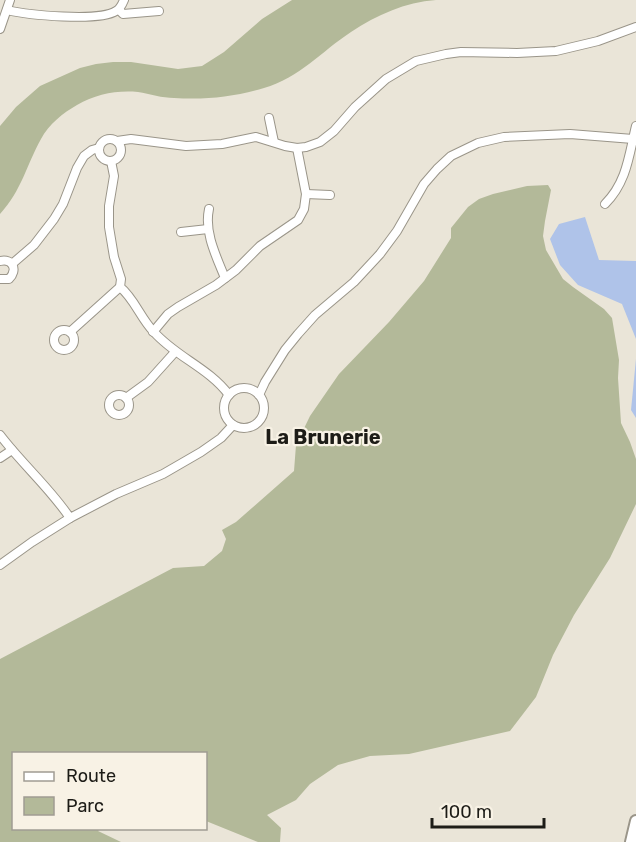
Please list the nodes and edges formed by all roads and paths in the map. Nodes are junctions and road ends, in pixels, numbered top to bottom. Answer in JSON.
{"nodes":[{"id":1,"x":10,"y":0,"type":"edge"},
{"id":2,"x":124,"y":0,"type":"edge"},
{"id":3,"x":7,"y":10,"type":"junction"},
{"id":4,"x":119,"y":10,"type":"junction"},
{"id":5,"x":159,"y":11,"type":"dead end"},
{"id":6,"x":636,"y":27,"type":"edge"},
{"id":7,"x":0,"y":29,"type":"edge"},
{"id":8,"x":269,"y":118,"type":"dead end"},
{"id":9,"x":636,"y":126,"type":"edge"},
{"id":10,"x":633,"y":140,"type":"junction"},
{"id":11,"x":117,"y":141,"type":"junction"},
{"id":12,"x":274,"y":142,"type":"junction"},
{"id":13,"x":99,"y":148,"type":"junction"},
{"id":14,"x":297,"y":148,"type":"junction"},
{"id":15,"x":111,"y":161,"type":"junction"},
{"id":16,"x":306,"y":194,"type":"junction"},
{"id":17,"x":330,"y":195,"type":"dead end"},
{"id":18,"x":605,"y":204,"type":"dead end"},
{"id":19,"x":209,"y":209,"type":"dead end"},
{"id":20,"x":208,"y":229,"type":"junction"},
{"id":21,"x":181,"y":232,"type":"dead end"},
{"id":22,"x":0,"y":261,"type":"edge"},
{"id":23,"x":12,"y":264,"type":"junction"},
{"id":24,"x":225,"y":278,"type":"junction"},
{"id":25,"x":0,"y":279,"type":"edge"},
{"id":26,"x":120,"y":287,"type":"junction"},
{"id":27,"x":70,"y":332,"type":"dead end"},
{"id":28,"x":153,"y":332,"type":"junction"},
{"id":29,"x":175,"y":352,"type":"junction"},
{"id":30,"x":229,"y":395,"type":"junction"},
{"id":31,"x":259,"y":395,"type":"junction"},
{"id":32,"x":126,"y":398,"type":"dead end"},
{"id":33,"x":233,"y":425,"type":"junction"},
{"id":34,"x":0,"y":435,"type":"edge"},
{"id":35,"x":12,"y":450,"type":"junction"},
{"id":36,"x":0,"y":458,"type":"edge"},
{"id":37,"x":70,"y":518,"type":"junction"},
{"id":38,"x":0,"y":566,"type":"edge"},
{"id":39,"x":636,"y":821,"type":"edge"},
{"id":40,"x":631,"y":842,"type":"edge"}],
"edges":[{"from":1,"to":3,"type":"street"},
{"from":2,"to":4,"type":"street"},
{"from":3,"to":4,"type":"street"},
{"from":3,"to":7,"type":"street"},
{"from":4,"to":5,"type":"street"},
{"from":6,"to":14,"type":"street"},
{"from":8,"to":12,"type":"street"},
{"from":9,"to":10,"type":"street"},
{"from":10,"to":18,"type":"street"},
{"from":10,"to":31,"type":"street"},
{"from":11,"to":12,"type":"street"},
{"from":11,"to":13,"type":"street"},
{"from":11,"to":15,"type":"street"},
{"from":12,"to":14,"type":"street"},
{"from":13,"to":15,"type":"street"},
{"from":13,"to":23,"type":"street"},
{"from":14,"to":16,"type":"street"},
{"from":15,"to":26,"type":"street"},
{"from":16,"to":17,"type":"street"},
{"from":16,"to":24,"type":"street"},
{"from":19,"to":20,"type":"street"},
{"from":20,"to":21,"type":"street"},
{"from":20,"to":24,"type":"street"},
{"from":22,"to":23,"type":"street"},
{"from":23,"to":25,"type":"street"},
{"from":24,"to":28,"type":"street"},
{"from":26,"to":27,"type":"street"},
{"from":26,"to":28,"type":"street"},
{"from":28,"to":29,"type":"street"},
{"from":29,"to":30,"type":"street"},
{"from":29,"to":32,"type":"street"},
{"from":30,"to":31,"type":"street"},
{"from":30,"to":33,"type":"street"},
{"from":31,"to":33,"type":"street"},
{"from":33,"to":37,"type":"street"},
{"from":34,"to":35,"type":"street"},
{"from":35,"to":36,"type":"street"},
{"from":35,"to":37,"type":"street"},
{"from":37,"to":38,"type":"street"},
{"from":39,"to":40,"type":"highway"}]}
